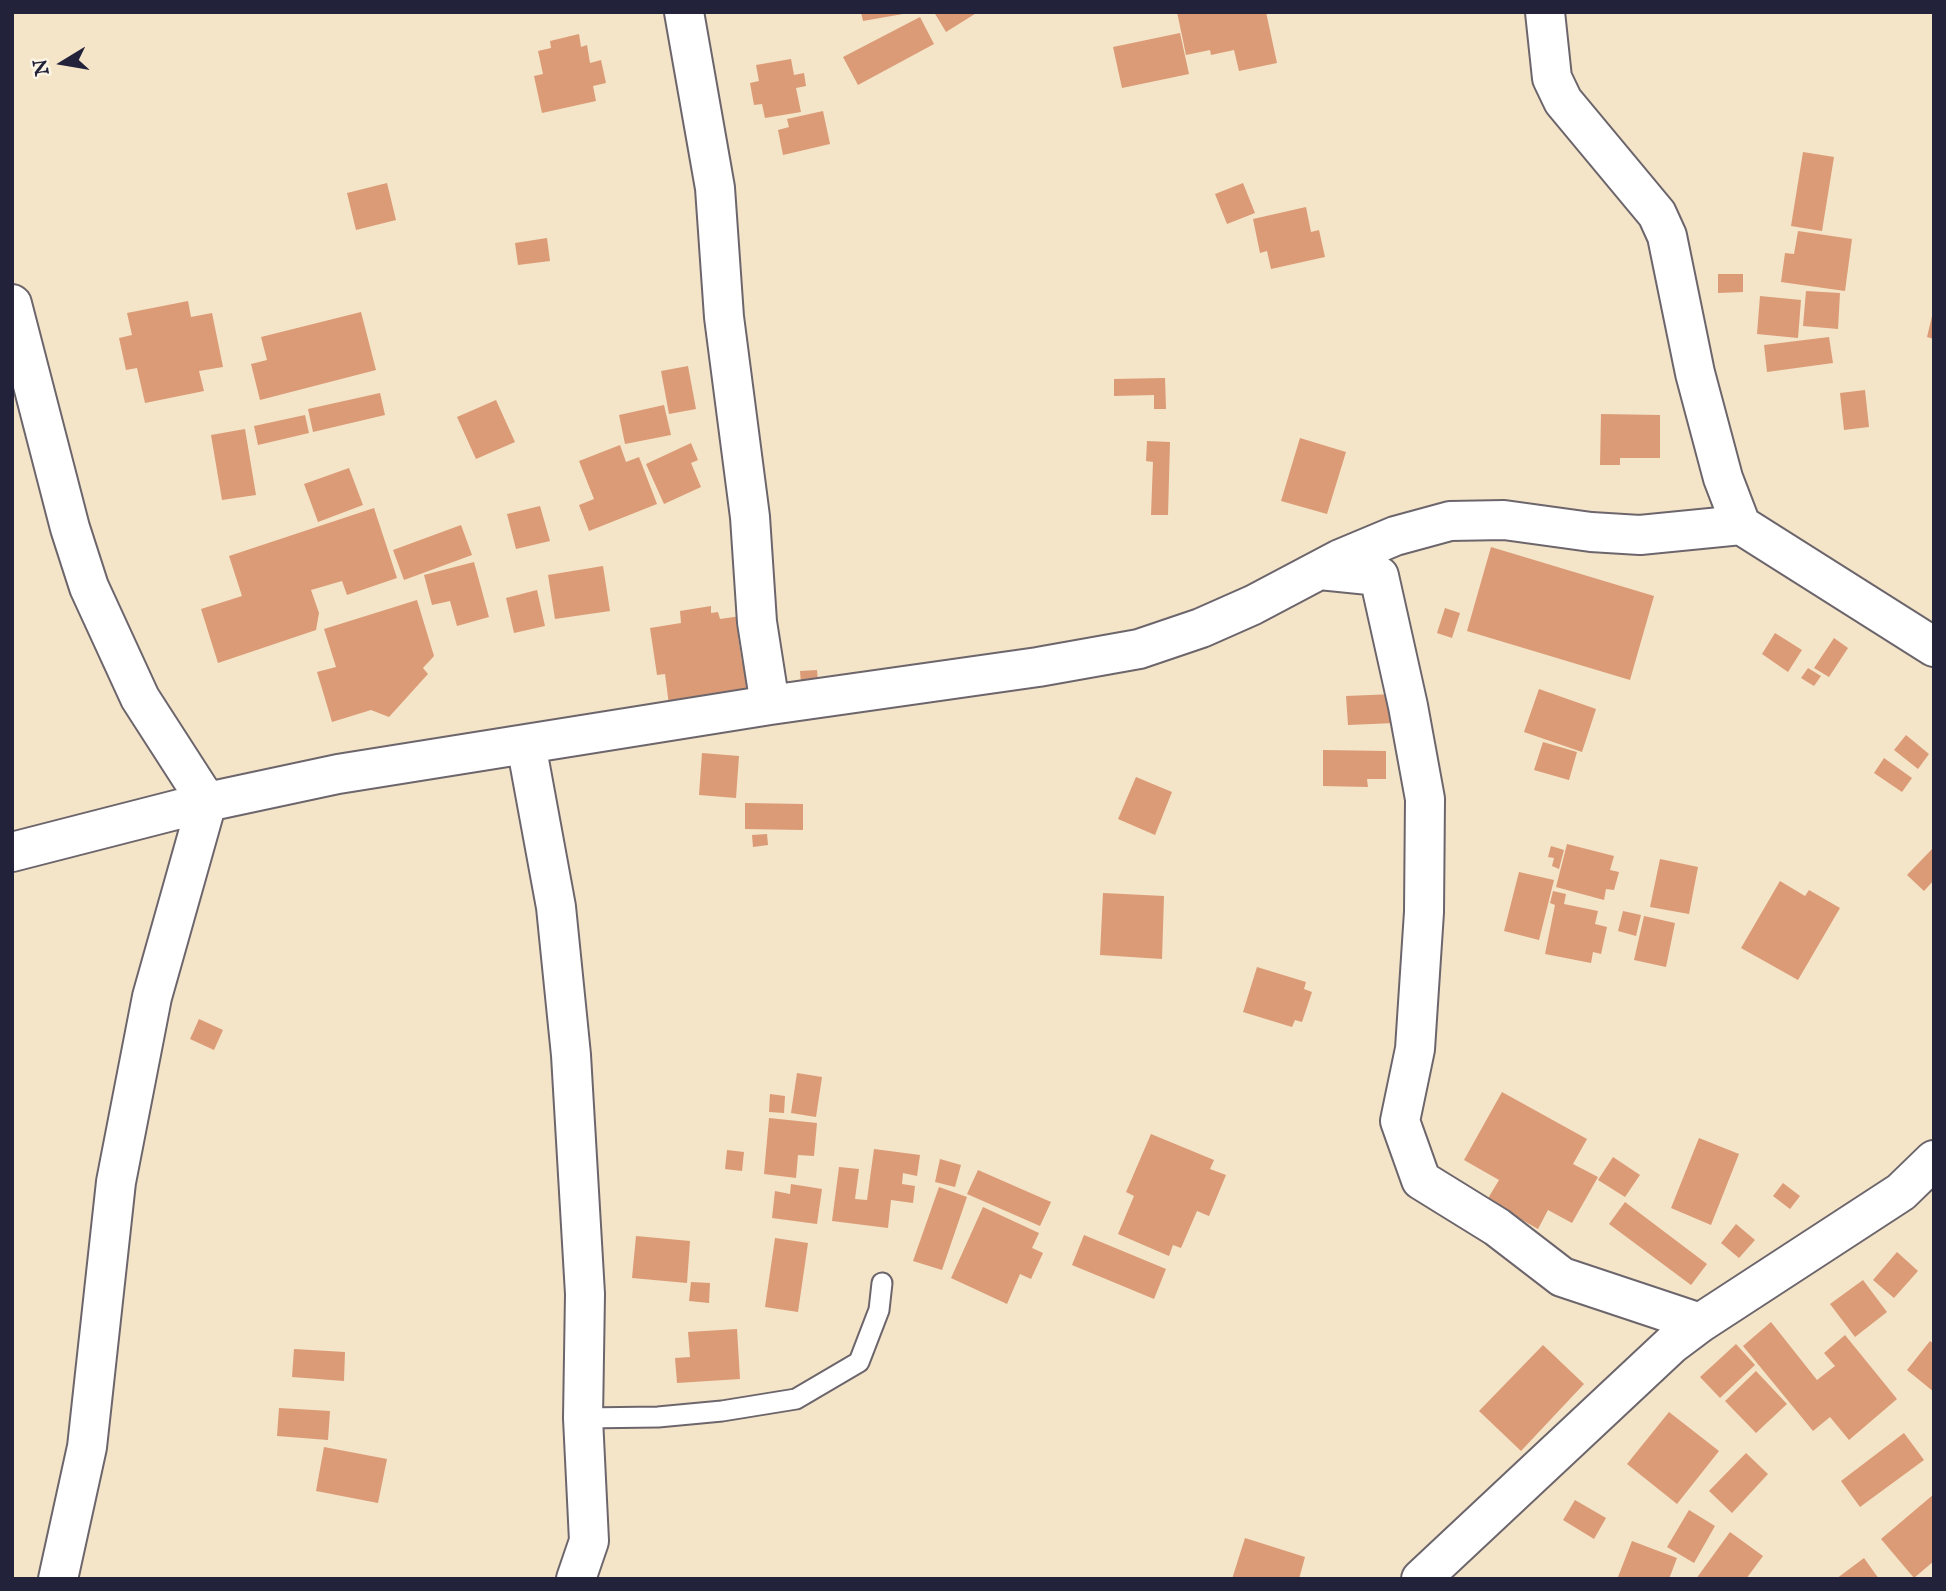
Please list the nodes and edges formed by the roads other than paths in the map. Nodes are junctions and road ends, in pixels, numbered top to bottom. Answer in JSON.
{"nodes":[{"id":1,"x":684,"y":12,"type":"edge"},
{"id":2,"x":1545,"y":12,"type":"edge"},
{"id":3,"x":12,"y":304,"type":"edge"},
{"id":4,"x":1741,"y":525,"type":"junction"},
{"id":5,"x":1320,"y":570,"type":"junction"},
{"id":6,"x":1934,"y":647,"type":"edge"},
{"id":7,"x":770,"y":705,"type":"junction"},
{"id":8,"x":526,"y":744,"type":"junction"},
{"id":9,"x":207,"y":802,"type":"junction"},
{"id":10,"x":12,"y":852,"type":"edge"},
{"id":11,"x":1934,"y":1160,"type":"edge"},
{"id":12,"x":883,"y":1283,"type":"dead end"},
{"id":13,"x":1700,"y":1322,"type":"junction"},
{"id":14,"x":583,"y":1418,"type":"junction"},
{"id":15,"x":58,"y":1579,"type":"edge"},
{"id":16,"x":576,"y":1579,"type":"edge"},
{"id":17,"x":1421,"y":1579,"type":"edge"}],
"edges":[{"from":1,"to":7,"type":"street"},
{"from":2,"to":4,"type":"street"},
{"from":3,"to":9,"type":"street"},
{"from":4,"to":5,"type":"street"},
{"from":4,"to":6,"type":"street"},
{"from":5,"to":7,"type":"street"},
{"from":5,"to":13,"type":"street"},
{"from":7,"to":8,"type":"street"},
{"from":8,"to":9,"type":"street"},
{"from":8,"to":14,"type":"street"},
{"from":9,"to":10,"type":"street"},
{"from":9,"to":15,"type":"street"},
{"from":11,"to":13,"type":"street"},
{"from":12,"to":14,"type":"lane"},
{"from":13,"to":17,"type":"street"},
{"from":14,"to":16,"type":"street"}]}
